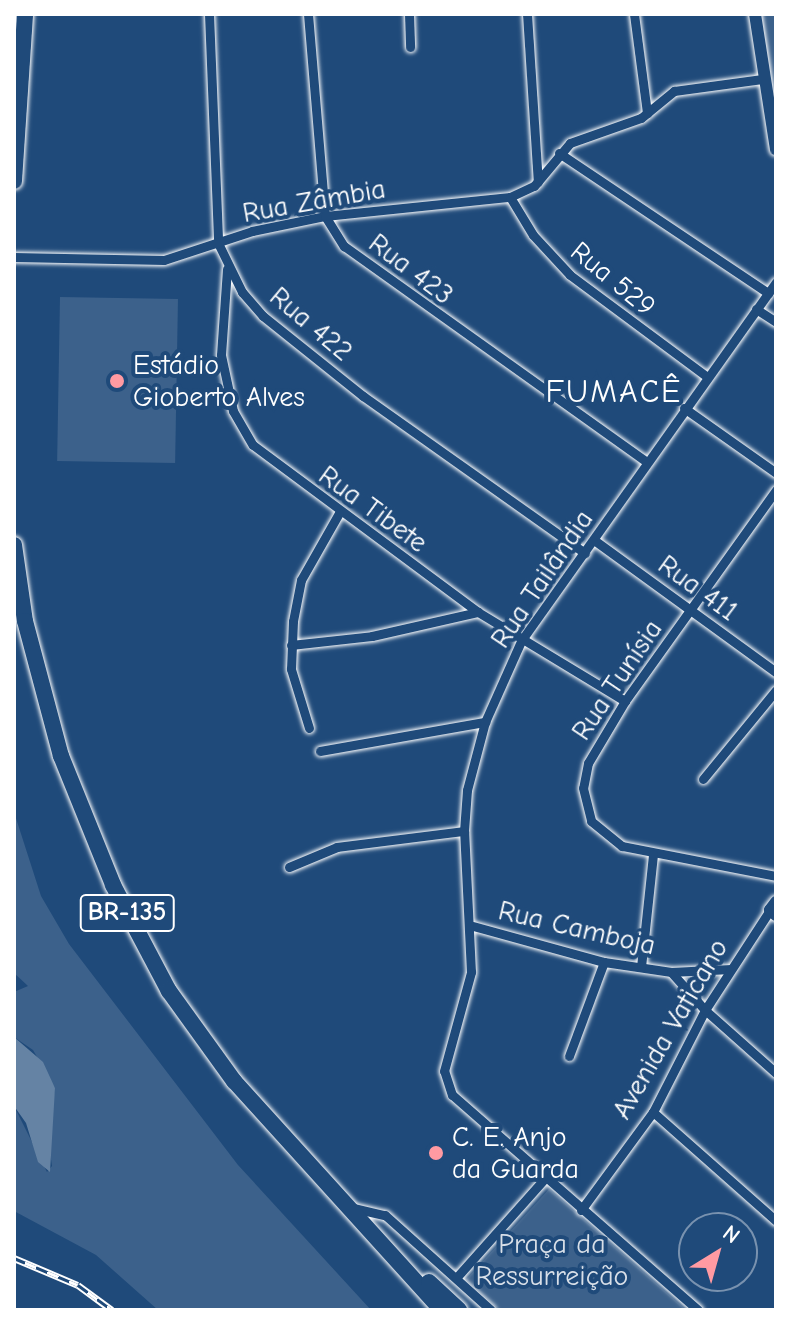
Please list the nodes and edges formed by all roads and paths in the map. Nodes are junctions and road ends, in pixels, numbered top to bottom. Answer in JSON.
{"nodes":[{"id":1,"x":25,"y":14,"type":"edge"},
{"id":2,"x":209,"y":14,"type":"edge"},
{"id":3,"x":308,"y":14,"type":"edge"},
{"id":4,"x":409,"y":14,"type":"edge"},
{"id":5,"x":527,"y":14,"type":"edge"},
{"id":6,"x":634,"y":14,"type":"edge"},
{"id":7,"x":755,"y":14,"type":"edge"},
{"id":8,"x":410,"y":47,"type":"dead end"},
{"id":9,"x":762,"y":79,"type":"junction"},
{"id":10,"x":647,"y":113,"type":"junction"},
{"id":11,"x":776,"y":149,"type":"edge"},
{"id":12,"x":559,"y":153,"type":"junction"},
{"id":13,"x":14,"y":181,"type":"edge"},
{"id":14,"x":538,"y":182,"type":"junction"},
{"id":15,"x":510,"y":197,"type":"junction"},
{"id":16,"x":325,"y":216,"type":"junction"},
{"id":17,"x":218,"y":243,"type":"junction"},
{"id":18,"x":14,"y":257,"type":"edge"},
{"id":19,"x":227,"y":269,"type":"junction"},
{"id":20,"x":776,"y":272,"type":"edge"},
{"id":21,"x":776,"y":282,"type":"edge"},
{"id":22,"x":768,"y":293,"type":"junction"},
{"id":23,"x":756,"y":309,"type":"junction"},
{"id":24,"x":776,"y":322,"type":"edge"},
{"id":25,"x":706,"y":376,"type":"junction"},
{"id":26,"x":684,"y":408,"type":"junction"},
{"id":27,"x":647,"y":462,"type":"junction"},
{"id":28,"x":776,"y":473,"type":"edge"},
{"id":29,"x":776,"y":490,"type":"edge"},
{"id":30,"x":339,"y":513,"type":"junction"},
{"id":31,"x":594,"y":540,"type":"junction"},
{"id":32,"x":14,"y":545,"type":"edge"},
{"id":33,"x":585,"y":553,"type":"junction"},
{"id":34,"x":691,"y":609,"type":"junction"},
{"id":35,"x":478,"y":612,"type":"junction"},
{"id":36,"x":521,"y":641,"type":"junction"},
{"id":37,"x":291,"y":645,"type":"junction"},
{"id":38,"x":776,"y":672,"type":"edge"},
{"id":39,"x":776,"y":690,"type":"edge"},
{"id":40,"x":625,"y":701,"type":"junction"},
{"id":41,"x":485,"y":722,"type":"junction"},
{"id":42,"x":309,"y":728,"type":"dead end"},
{"id":43,"x":320,"y":751,"type":"dead end"},
{"id":44,"x":703,"y":779,"type":"dead end"},
{"id":45,"x":464,"y":831,"type":"junction"},
{"id":46,"x":653,"y":855,"type":"junction"},
{"id":47,"x":289,"y":867,"type":"dead end"},
{"id":48,"x":776,"y":876,"type":"edge"},
{"id":49,"x":774,"y":909,"type":"edge"},
{"id":50,"x":473,"y":926,"type":"junction"},
{"id":51,"x":604,"y":962,"type":"junction"},
{"id":52,"x":641,"y":967,"type":"junction"},
{"id":53,"x":731,"y":969,"type":"junction"},
{"id":54,"x":671,"y":972,"type":"junction"},
{"id":55,"x":705,"y":1010,"type":"junction"},
{"id":56,"x":569,"y":1056,"type":"dead end"},
{"id":57,"x":776,"y":1073,"type":"edge"},
{"id":58,"x":653,"y":1112,"type":"junction"},
{"id":59,"x":545,"y":1178,"type":"junction"},
{"id":60,"x":581,"y":1210,"type":"junction"},
{"id":61,"x":354,"y":1214,"type":"junction"},
{"id":62,"x":776,"y":1221,"type":"edge"},
{"id":63,"x":456,"y":1278,"type":"junction"},
{"id":64,"x":442,"y":1310,"type":"edge"},
{"id":65,"x":459,"y":1310,"type":"edge"},
{"id":66,"x":491,"y":1310,"type":"edge"},
{"id":67,"x":698,"y":1310,"type":"edge"}],
"edges":[{"from":1,"to":13,"type":"highway"},
{"from":2,"to":17,"type":"street","name":"Rua 422"},
{"from":3,"to":16,"type":"street","name":"Rua 423"},
{"from":4,"to":8,"type":"street"},
{"from":5,"to":14,"type":"street"},
{"from":6,"to":10,"type":"street"},
{"from":7,"to":9,"type":"street"},
{"from":9,"to":10,"type":"street","name":"Rua Zâmbia"},
{"from":9,"to":11,"type":"street"},
{"from":10,"to":12,"type":"street","name":"Rua Zâmbia"},
{"from":12,"to":14,"type":"street","name":"Rua Zâmbia"},
{"from":12,"to":22,"type":"street"},
{"from":14,"to":15,"type":"street","name":"Rua Zâmbia"},
{"from":15,"to":16,"type":"street","name":"Rua Zâmbia"},
{"from":15,"to":25,"type":"street","name":"Rua 529"},
{"from":16,"to":17,"type":"street","name":"Rua Zâmbia"},
{"from":16,"to":27,"type":"street","name":"Rua 423"},
{"from":17,"to":18,"type":"street","name":"Rua Zâmbia"},
{"from":17,"to":19,"type":"street","name":"Rua 422"},
{"from":19,"to":30,"type":"street","name":"Rua Tibete"},
{"from":19,"to":33,"type":"street","name":"Rua 422"},
{"from":20,"to":22,"type":"street","name":"Rua Tailândia"},
{"from":21,"to":22,"type":"street","name":"Rua Tailândia"},
{"from":22,"to":23,"type":"street","name":"Rua Tailândia"},
{"from":23,"to":24,"type":"street"},
{"from":23,"to":25,"type":"street","name":"Rua Tailândia"},
{"from":25,"to":26,"type":"street","name":"Rua Tailândia"},
{"from":26,"to":27,"type":"street","name":"Rua Tailândia"},
{"from":26,"to":28,"type":"street"},
{"from":27,"to":31,"type":"street","name":"Rua Tailândia"},
{"from":29,"to":34,"type":"street","name":"Rua Tunísia"},
{"from":30,"to":35,"type":"street","name":"Rua Tibete"},
{"from":30,"to":37,"type":"street"},
{"from":31,"to":33,"type":"street","name":"Rua Tailândia"},
{"from":31,"to":34,"type":"street","name":"Rua 411"},
{"from":32,"to":61,"type":"highway","number":"BR-135"},
{"from":33,"to":36,"type":"street","name":"Rua Tailândia"},
{"from":34,"to":38,"type":"street","name":"Rua 411"},
{"from":34,"to":40,"type":"street","name":"Rua Tunísia"},
{"from":35,"to":36,"type":"street","name":"Rua Tibete"},
{"from":35,"to":37,"type":"street"},
{"from":36,"to":40,"type":"street","name":"Rua Tibete"},
{"from":36,"to":41,"type":"street","name":"Rua Tailândia"},
{"from":37,"to":42,"type":"street"},
{"from":39,"to":44,"type":"street"},
{"from":40,"to":46,"type":"street","name":"Rua Tunísia"},
{"from":41,"to":43,"type":"street"},
{"from":41,"to":45,"type":"street","name":"Rua Tailândia"},
{"from":45,"to":47,"type":"street"},
{"from":45,"to":50,"type":"street","name":"Rua Tailândia"},
{"from":46,"to":48,"type":"street","name":"Rua Tunísia"},
{"from":46,"to":52,"type":"street"},
{"from":49,"to":53,"type":"street","name":"Avenida Vaticano"},
{"from":50,"to":51,"type":"street","name":"Rua Camboja"},
{"from":50,"to":59,"type":"street","name":"Rua Tailândia"},
{"from":51,"to":52,"type":"street","name":"Rua Camboja"},
{"from":51,"to":56,"type":"street"},
{"from":52,"to":54,"type":"street","name":"Rua Camboja"},
{"from":53,"to":54,"type":"street","name":"Rua Camboja"},
{"from":53,"to":55,"type":"street","name":"Avenida Vaticano"},
{"from":54,"to":55,"type":"street","name":"Rua Camboja"},
{"from":55,"to":57,"type":"street","name":"Rua Camboja"},
{"from":55,"to":58,"type":"street","name":"Avenida Vaticano"},
{"from":58,"to":60,"type":"street","name":"Avenida Vaticano"},
{"from":58,"to":62,"type":"street"},
{"from":59,"to":60,"type":"street"},
{"from":59,"to":63,"type":"street"},
{"from":60,"to":67,"type":"street"},
{"from":61,"to":63,"type":"street"},
{"from":61,"to":64,"type":"highway","number":"BR-135"},
{"from":61,"to":65,"type":"highway","number":"BR-135"},
{"from":63,"to":66,"type":"street"}]}
